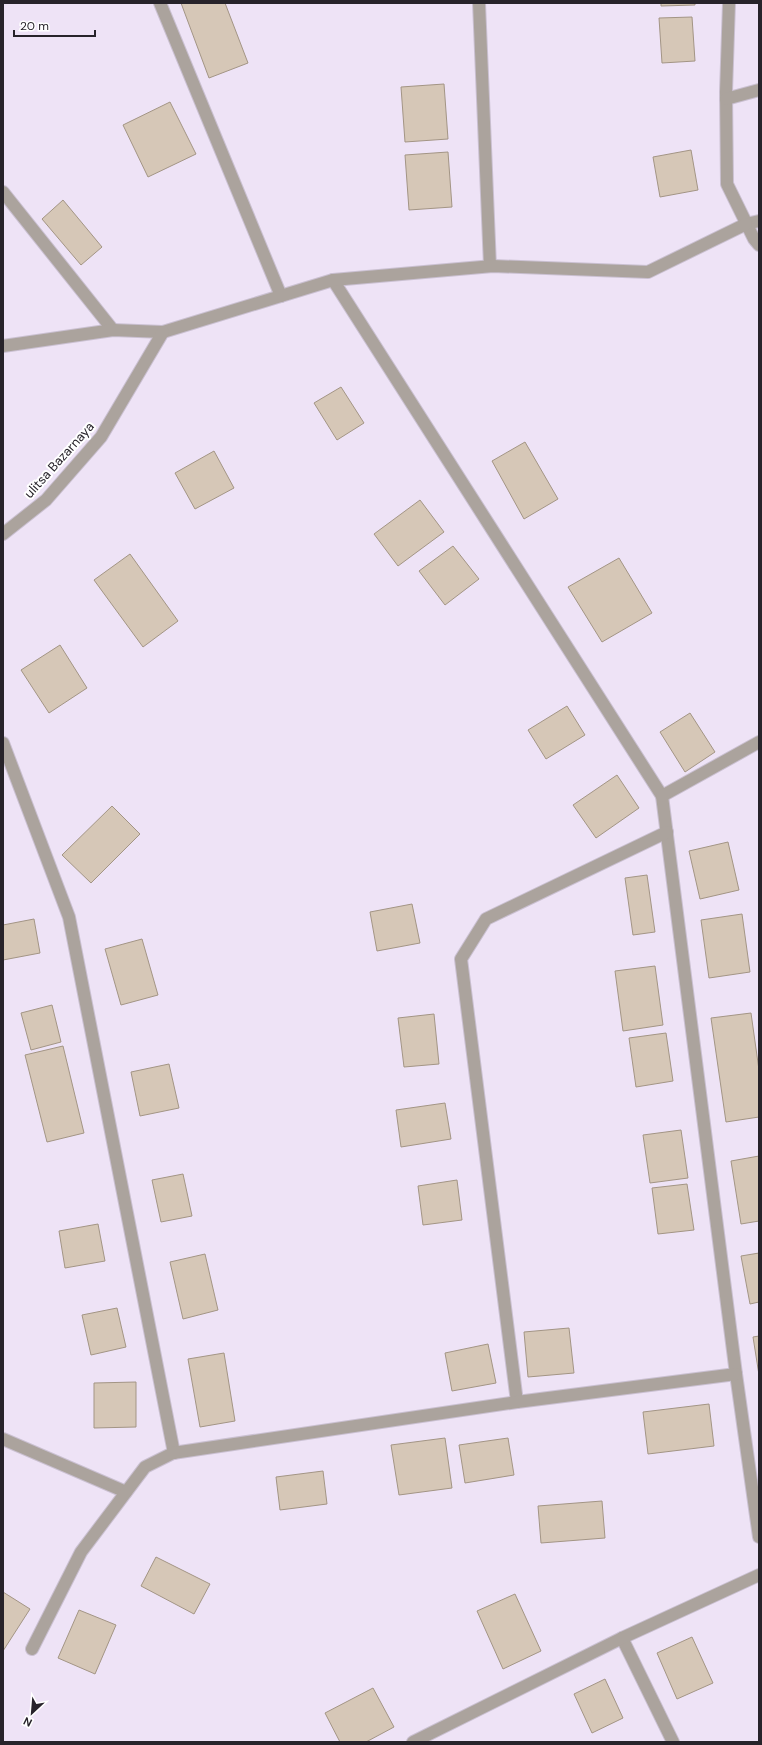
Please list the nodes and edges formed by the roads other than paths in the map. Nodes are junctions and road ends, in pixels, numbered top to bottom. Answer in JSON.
{"nodes":[{"id":1,"x":160,"y":3,"type":"edge"},
{"id":2,"x":479,"y":3,"type":"edge"},
{"id":3,"x":729,"y":3,"type":"edge"},
{"id":4,"x":759,"y":90,"type":"edge"},
{"id":5,"x":726,"y":99,"type":"junction"},
{"id":6,"x":3,"y":192,"type":"edge"},
{"id":7,"x":759,"y":221,"type":"edge"},
{"id":8,"x":746,"y":224,"type":"junction"},
{"id":9,"x":759,"y":245,"type":"edge"},
{"id":10,"x":490,"y":266,"type":"junction"},
{"id":11,"x":333,"y":280,"type":"junction"},
{"id":12,"x":281,"y":296,"type":"junction"},
{"id":13,"x":113,"y":330,"type":"junction"},
{"id":14,"x":163,"y":332,"type":"junction"},
{"id":15,"x":3,"y":346,"type":"edge"},
{"id":16,"x":3,"y":534,"type":"edge"},
{"id":17,"x":759,"y":742,"type":"edge"},
{"id":18,"x":3,"y":743,"type":"edge"},
{"id":19,"x":662,"y":796,"type":"junction"},
{"id":20,"x":667,"y":832,"type":"junction"},
{"id":21,"x":736,"y":1374,"type":"junction"},
{"id":22,"x":517,"y":1402,"type":"junction"},
{"id":23,"x":3,"y":1439,"type":"edge"},
{"id":24,"x":174,"y":1453,"type":"junction"},
{"id":25,"x":126,"y":1492,"type":"junction"},
{"id":26,"x":759,"y":1537,"type":"edge"},
{"id":27,"x":759,"y":1575,"type":"edge"},
{"id":28,"x":622,"y":1638,"type":"junction"},
{"id":29,"x":32,"y":1648,"type":"dead end"},
{"id":30,"x":413,"y":1742,"type":"edge"},
{"id":31,"x":673,"y":1742,"type":"edge"}],
"edges":[{"from":1,"to":12,"type":"street"},
{"from":2,"to":10,"type":"street"},
{"from":3,"to":5,"type":"street"},
{"from":4,"to":5,"type":"street"},
{"from":5,"to":8,"type":"street"},
{"from":6,"to":13,"type":"street"},
{"from":7,"to":8,"type":"street"},
{"from":8,"to":9,"type":"street"},
{"from":8,"to":10,"type":"street"},
{"from":10,"to":11,"type":"street"},
{"from":11,"to":12,"type":"street"},
{"from":11,"to":19,"type":"street"},
{"from":12,"to":14,"type":"street"},
{"from":13,"to":14,"type":"street"},
{"from":13,"to":15,"type":"street"},
{"from":14,"to":16,"type":"street","name":"ulitsa Bazarnaya"},
{"from":17,"to":19,"type":"street"},
{"from":18,"to":24,"type":"street"},
{"from":19,"to":20,"type":"street"},
{"from":20,"to":21,"type":"street"},
{"from":20,"to":22,"type":"street"},
{"from":21,"to":22,"type":"street"},
{"from":21,"to":26,"type":"street"},
{"from":22,"to":24,"type":"street"},
{"from":23,"to":25,"type":"street"},
{"from":24,"to":25,"type":"street"},
{"from":25,"to":29,"type":"street"},
{"from":27,"to":28,"type":"street"},
{"from":28,"to":30,"type":"street"},
{"from":28,"to":31,"type":"street"}]}
